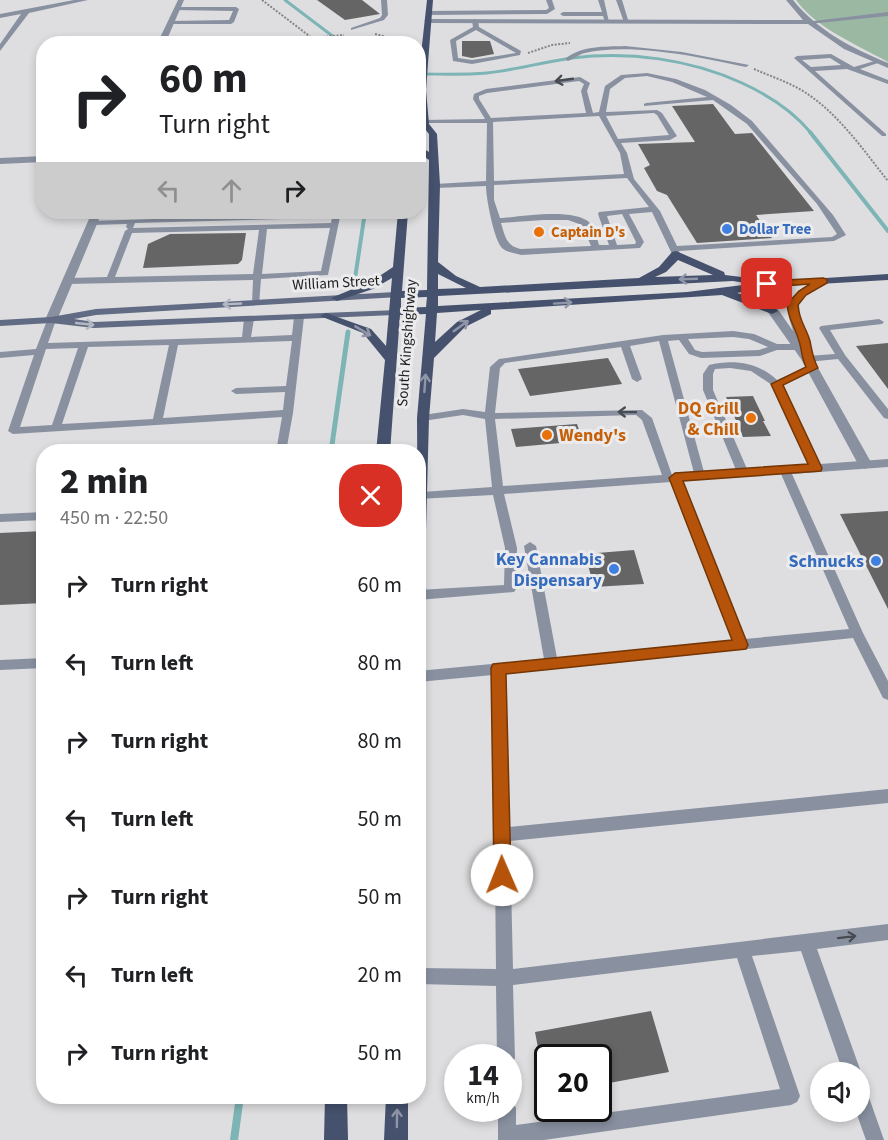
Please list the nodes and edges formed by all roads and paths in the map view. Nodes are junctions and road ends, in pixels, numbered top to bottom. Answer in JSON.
{"nodes":[{"id":1,"x":85,"y":0,"type":"edge"},
{"id":2,"x":181,"y":0,"type":"edge"},
{"id":3,"x":262,"y":0,"type":"edge"},
{"id":4,"x":384,"y":0,"type":"edge"},
{"id":5,"x":430,"y":0,"type":"edge"},
{"id":6,"x":549,"y":0,"type":"edge"},
{"id":7,"x":601,"y":0,"type":"edge"},
{"id":8,"x":619,"y":0,"type":"edge"},
{"id":9,"x":789,"y":0,"type":"edge"},
{"id":10,"x":74,"y":1,"type":"edge"},
{"id":11,"x":27,"y":11,"type":"junction"},
{"id":12,"x":175,"y":12,"type":"junction"},
{"id":13,"x":888,"y":14,"type":"edge"},
{"id":14,"x":0,"y":16,"type":"edge"},
{"id":15,"x":428,"y":17,"type":"junction"},
{"id":16,"x":606,"y":18,"type":"junction"},
{"id":17,"x":627,"y":22,"type":"junction"},
{"id":18,"x":808,"y":22,"type":"junction"},
{"id":19,"x":170,"y":23,"type":"junction"},
{"id":20,"x":476,"y":25,"type":"junction"},
{"id":21,"x":353,"y":29,"type":"dead end"},
{"id":22,"x":346,"y":34,"type":"dead end"},
{"id":23,"x":164,"y":36,"type":"edge"},
{"id":24,"x":309,"y":36,"type":"edge"},
{"id":25,"x":331,"y":36,"type":"edge"},
{"id":26,"x":426,"y":40,"type":"edge"},
{"id":27,"x":0,"y":49,"type":"edge"},
{"id":28,"x":568,"y":59,"type":"dead end"},
{"id":29,"x":878,"y":62,"type":"junction"},
{"id":30,"x":746,"y":65,"type":"dead end"},
{"id":31,"x":888,"y":66,"type":"edge"},
{"id":32,"x":851,"y":68,"type":"junction"},
{"id":33,"x":809,"y":69,"type":"junction"},
{"id":34,"x":888,"y":82,"type":"edge"},
{"id":35,"x":713,"y":98,"type":"junction"},
{"id":36,"x":602,"y":110,"type":"junction"},
{"id":37,"x":590,"y":114,"type":"junction"},
{"id":38,"x":490,"y":120,"type":"junction"},
{"id":39,"x":426,"y":124,"type":"edge"},
{"id":40,"x":426,"y":128,"type":"edge"},
{"id":41,"x":881,"y":135,"type":"edge"},
{"id":42,"x":617,"y":141,"type":"junction"},
{"id":43,"x":888,"y":144,"type":"edge"},
{"id":44,"x":426,"y":154,"type":"edge"},
{"id":45,"x":36,"y":159,"type":"edge"},
{"id":46,"x":434,"y":159,"type":"junction"},
{"id":47,"x":0,"y":161,"type":"edge"},
{"id":48,"x":630,"y":176,"type":"junction"},
{"id":49,"x":490,"y":183,"type":"junction"},
{"id":50,"x":435,"y":186,"type":"junction"},
{"id":51,"x":654,"y":209,"type":"junction"},
{"id":52,"x":624,"y":211,"type":"junction"},
{"id":53,"x":94,"y":219,"type":"edge"},
{"id":54,"x":160,"y":219,"type":"edge"},
{"id":55,"x":278,"y":219,"type":"edge"},
{"id":56,"x":288,"y":219,"type":"edge"},
{"id":57,"x":336,"y":219,"type":"edge"},
{"id":58,"x":402,"y":219,"type":"edge"},
{"id":59,"x":132,"y":221,"type":"junction"},
{"id":60,"x":497,"y":221,"type":"junction"},
{"id":61,"x":93,"y":223,"type":"junction"},
{"id":62,"x":335,"y":225,"type":"junction"},
{"id":63,"x":263,"y":226,"type":"junction"},
{"id":64,"x":129,"y":231,"type":"junction"},
{"id":65,"x":614,"y":247,"type":"junction"},
{"id":66,"x":596,"y":248,"type":"junction"},
{"id":67,"x":675,"y":251,"type":"junction"},
{"id":68,"x":433,"y":263,"type":"junction"},
{"id":69,"x":397,"y":269,"type":"junction"},
{"id":70,"x":258,"y":277,"type":"junction"},
{"id":71,"x":888,"y":277,"type":"edge"},
{"id":72,"x":733,"y":278,"type":"junction"},
{"id":73,"x":110,"y":280,"type":"junction"},
{"id":74,"x":69,"y":281,"type":"junction"},
{"id":75,"x":636,"y":281,"type":"junction"},
{"id":76,"x":823,"y":281,"type":"junction"},
{"id":77,"x":767,"y":284,"type":"junction"},
{"id":78,"x":486,"y":290,"type":"junction"},
{"id":79,"x":715,"y":292,"type":"junction"},
{"id":80,"x":432,"y":293,"type":"junction"},
{"id":81,"x":395,"y":295,"type":"junction"},
{"id":82,"x":337,"y":298,"type":"junction"},
{"id":83,"x":256,"y":303,"type":"junction"},
{"id":84,"x":505,"y":307,"type":"junction"},
{"id":85,"x":432,"y":310,"type":"junction"},
{"id":86,"x":772,"y":311,"type":"junction"},
{"id":87,"x":394,"y":312,"type":"junction"},
{"id":88,"x":326,"y":316,"type":"junction"},
{"id":89,"x":298,"y":317,"type":"junction"},
{"id":90,"x":249,"y":319,"type":"junction"},
{"id":91,"x":51,"y":320,"type":"junction"},
{"id":92,"x":879,"y":322,"type":"dead end"},
{"id":93,"x":0,"y":323,"type":"edge"},
{"id":94,"x":681,"y":336,"type":"junction"},
{"id":95,"x":296,"y":338,"type":"junction"},
{"id":96,"x":663,"y":338,"type":"junction"},
{"id":97,"x":246,"y":339,"type":"junction"},
{"id":98,"x":174,"y":342,"type":"junction"},
{"id":99,"x":84,"y":345,"type":"junction"},
{"id":100,"x":625,"y":345,"type":"junction"},
{"id":101,"x":776,"y":347,"type":"junction"},
{"id":102,"x":797,"y":347,"type":"junction"},
{"id":103,"x":42,"y":349,"type":"junction"},
{"id":104,"x":0,"y":355,"type":"edge"},
{"id":105,"x":841,"y":356,"type":"junction"},
{"id":106,"x":390,"y":359,"type":"junction"},
{"id":107,"x":427,"y":359,"type":"junction"},
{"id":108,"x":810,"y":364,"type":"junction"},
{"id":109,"x":637,"y":379,"type":"dead end"},
{"id":110,"x":777,"y":384,"type":"junction"},
{"id":111,"x":290,"y":389,"type":"junction"},
{"id":112,"x":236,"y":392,"type":"dead end"},
{"id":113,"x":888,"y":400,"type":"edge"},
{"id":114,"x":876,"y":401,"type":"junction"},
{"id":115,"x":288,"y":413,"type":"junction"},
{"id":116,"x":490,"y":416,"type":"junction"},
{"id":117,"x":888,"y":416,"type":"edge"},
{"id":118,"x":423,"y":418,"type":"junction"},
{"id":119,"x":157,"y":422,"type":"junction"},
{"id":120,"x":56,"y":428,"type":"junction"},
{"id":121,"x":282,"y":444,"type":"edge"},
{"id":122,"x":384,"y":444,"type":"edge"},
{"id":123,"x":423,"y":444,"type":"edge"},
{"id":124,"x":888,"y":463,"type":"edge"},
{"id":125,"x":865,"y":464,"type":"junction"},
{"id":126,"x":816,"y":468,"type":"junction"},
{"id":127,"x":785,"y":470,"type":"junction"},
{"id":128,"x":743,"y":473,"type":"junction"},
{"id":129,"x":700,"y":476,"type":"junction"},
{"id":130,"x":671,"y":478,"type":"junction"},
{"id":131,"x":498,"y":491,"type":"junction"},
{"id":132,"x":426,"y":496,"type":"edge"},
{"id":133,"x":36,"y":516,"type":"edge"},
{"id":134,"x":0,"y":518,"type":"edge"},
{"id":135,"x":530,"y":546,"type":"dead end"},
{"id":136,"x":426,"y":595,"type":"edge"},
{"id":137,"x":857,"y":633,"type":"junction"},
{"id":138,"x":741,"y":645,"type":"junction"},
{"id":139,"x":36,"y":663,"type":"edge"},
{"id":140,"x":551,"y":663,"type":"junction"},
{"id":141,"x":0,"y":665,"type":"edge"},
{"id":142,"x":499,"y":668,"type":"junction"},
{"id":143,"x":426,"y":676,"type":"edge"},
{"id":144,"x":888,"y":694,"type":"edge"},
{"id":145,"x":888,"y":796,"type":"edge"},
{"id":146,"x":502,"y":835,"type":"junction"},
{"id":147,"x":888,"y":932,"type":"edge"},
{"id":148,"x":807,"y":942,"type":"junction"},
{"id":149,"x":742,"y":950,"type":"junction"},
{"id":150,"x":426,"y":976,"type":"edge"},
{"id":151,"x":504,"y":978,"type":"junction"},
{"id":152,"x":506,"y":1044,"type":"edge"},
{"id":153,"x":849,"y":1062,"type":"edge"},
{"id":154,"x":336,"y":1104,"type":"edge"},
{"id":155,"x":397,"y":1104,"type":"edge"},
{"id":156,"x":507,"y":1122,"type":"edge"},
{"id":157,"x":869,"y":1122,"type":"edge"},
{"id":158,"x":507,"y":1138,"type":"edge"},
{"id":159,"x":336,"y":1140,"type":"edge"},
{"id":160,"x":396,"y":1140,"type":"edge"},
{"id":161,"x":875,"y":1140,"type":"edge"}],
"edges":[{"from":1,"to":10,"type":"street"},
{"from":2,"to":12,"type":"street"},
{"from":3,"to":24,"type":"path"},
{"from":4,"to":21,"type":"lane"},
{"from":5,"to":15,"type":"main road","name":"South Kingshighway"},
{"from":6,"to":15,"type":"lane"},
{"from":7,"to":16,"type":"lane"},
{"from":8,"to":17,"type":"lane"},
{"from":9,"to":18,"type":"street"},
{"from":10,"to":11,"type":"street"},
{"from":11,"to":14,"type":"street"},
{"from":11,"to":27,"type":"street"},
{"from":12,"to":19,"type":"street"},
{"from":12,"to":19,"type":"lane"},
{"from":13,"to":18,"type":"lane"},
{"from":15,"to":20,"type":"street"},
{"from":15,"to":26,"type":"main road","name":"South Kingshighway","bridge":true},
{"from":16,"to":17,"type":"street"},
{"from":16,"to":20,"type":"street"},
{"from":17,"to":18,"type":"street"},
{"from":18,"to":29,"type":"street"},
{"from":19,"to":23,"type":"street"},
{"from":20,"to":20,"type":"lane"},
{"from":22,"to":25,"type":"path"},
{"from":28,"to":30,"type":"lane"},
{"from":29,"to":31,"type":"street"},
{"from":29,"to":32,"type":"lane"},
{"from":32,"to":33,"type":"lane"},
{"from":32,"to":33,"type":"lane"},
{"from":32,"to":34,"type":"lane"},
{"from":33,"to":41,"type":"lane"},
{"from":35,"to":36,"type":"lane"},
{"from":35,"to":36,"type":"lane"},
{"from":35,"to":67,"type":"lane"},
{"from":36,"to":37,"type":"lane"},
{"from":36,"to":42,"type":"lane"},
{"from":36,"to":42,"type":"lane"},
{"from":37,"to":38,"type":"lane"},
{"from":37,"to":38,"type":"lane","one_way":true},
{"from":38,"to":39,"type":"lane"},
{"from":38,"to":49,"type":"lane"},
{"from":40,"to":46,"type":"main road","name":"South Kingshighway"},
{"from":41,"to":43,"type":"lane"},
{"from":42,"to":48,"type":"lane"},
{"from":44,"to":46,"type":"main road"},
{"from":45,"to":47,"type":"street"},
{"from":46,"to":50,"type":"main road","name":"South Kingshighway"},
{"from":48,"to":49,"type":"lane"},
{"from":48,"to":51,"type":"lane"},
{"from":49,"to":50,"type":"lane"},
{"from":49,"to":60,"type":"lane"},
{"from":50,"to":68,"type":"main road","name":"South Kingshighway"},
{"from":51,"to":52,"type":"lane"},
{"from":51,"to":67,"type":"lane"},
{"from":52,"to":65,"type":"lane"},
{"from":52,"to":65,"type":"lane"},
{"from":53,"to":61,"type":"street"},
{"from":54,"to":59,"type":"lane"},
{"from":55,"to":63,"type":"lane"},
{"from":56,"to":62,"type":"lane"},
{"from":57,"to":62,"type":"lane"},
{"from":58,"to":69,"type":"main road","name":"South Kingshighway"},
{"from":59,"to":61,"type":"lane"},
{"from":59,"to":64,"type":"lane"},
{"from":60,"to":66,"type":"lane"},
{"from":60,"to":66,"type":"lane"},
{"from":61,"to":74,"type":"street"},
{"from":62,"to":70,"type":"lane"},
{"from":63,"to":64,"type":"lane"},
{"from":63,"to":70,"type":"lane"},
{"from":64,"to":73,"type":"lane"},
{"from":65,"to":66,"type":"lane"},
{"from":67,"to":72,"type":"main road"},
{"from":67,"to":75,"type":"main road"},
{"from":68,"to":78,"type":"main road"},
{"from":68,"to":80,"type":"main road","name":"South Kingshighway"},
{"from":69,"to":81,"type":"main road","name":"South Kingshighway"},
{"from":69,"to":82,"type":"main road"},
{"from":70,"to":73,"type":"lane"},
{"from":70,"to":83,"type":"lane"},
{"from":71,"to":76,"type":"main road","name":"William Street"},
{"from":72,"to":75,"type":"main road","name":"William Street","one_way":true},
{"from":72,"to":77,"type":"main road","name":"William Street"},
{"from":73,"to":74,"type":"lane"},
{"from":74,"to":91,"type":"street"},
{"from":75,"to":78,"type":"main road","name":"William Street"},
{"from":76,"to":77,"type":"main road","name":"William Street"},
{"from":76,"to":108,"type":"street"},
{"from":77,"to":79,"type":"main road","name":"William Street"},
{"from":77,"to":86,"type":"street"},
{"from":78,"to":80,"type":"main road","name":"William Street"},
{"from":84,"to":79,"type":"main road","name":"William Street","one_way":true},
{"from":79,"to":86,"type":"main road"},
{"from":80,"to":81,"type":"main road","name":"William Street"},
{"from":80,"to":85,"type":"main road","name":"South Kingshighway"},
{"from":81,"to":82,"type":"main road","name":"William Street"},
{"from":81,"to":87,"type":"main road","name":"South Kingshighway"},
{"from":82,"to":83,"type":"main road","name":"William Street"},
{"from":83,"to":91,"type":"main road","name":"William Street","one_way":true},
{"from":84,"to":85,"type":"main road","name":"William Street"},
{"from":107,"to":84,"type":"main road","one_way":true},
{"from":85,"to":87,"type":"main road","name":"William Street"},
{"from":85,"to":107,"type":"main road","name":"South Kingshighway"},
{"from":86,"to":102,"type":"street"},
{"from":87,"to":88,"type":"main road","name":"William Street"},
{"from":87,"to":106,"type":"main road","name":"South Kingshighway"},
{"from":88,"to":89,"type":"main road","name":"William Street"},
{"from":88,"to":106,"type":"main road","one_way":true},
{"from":89,"to":90,"type":"main road","name":"William Street"},
{"from":89,"to":95,"type":"lane"},
{"from":91,"to":90,"type":"main road","name":"William Street","one_way":true},
{"from":90,"to":97,"type":"lane"},
{"from":91,"to":93,"type":"main road","name":"William Street"},
{"from":91,"to":103,"type":"lane"},
{"from":92,"to":105,"type":"lane"},
{"from":94,"to":96,"type":"lane"},
{"from":94,"to":101,"type":"lane"},
{"from":94,"to":101,"type":"lane"},
{"from":95,"to":97,"type":"lane"},
{"from":95,"to":111,"type":"lane"},
{"from":96,"to":100,"type":"lane"},
{"from":96,"to":129,"type":"lane"},
{"from":97,"to":98,"type":"lane"},
{"from":98,"to":99,"type":"lane"},
{"from":98,"to":119,"type":"lane"},
{"from":99,"to":103,"type":"lane"},
{"from":99,"to":120,"type":"lane"},
{"from":100,"to":109,"type":"lane"},
{"from":100,"to":116,"type":"lane"},
{"from":101,"to":102,"type":"lane"},
{"from":102,"to":108,"type":"street"},
{"from":103,"to":104,"type":"lane"},
{"from":103,"to":120,"type":"lane"},
{"from":105,"to":108,"type":"lane"},
{"from":105,"to":114,"type":"lane"},
{"from":106,"to":122,"type":"main road","name":"South Kingshighway"},
{"from":118,"to":107,"type":"main road","name":"South Kingshighway","one_way":true},
{"from":108,"to":110,"type":"lane"},
{"from":108,"to":125,"type":"street"},
{"from":110,"to":126,"type":"lane"},
{"from":110,"to":128,"type":"lane"},
{"from":111,"to":112,"type":"lane"},
{"from":111,"to":115,"type":"lane"},
{"from":113,"to":114,"type":"lane"},
{"from":114,"to":117,"type":"lane"},
{"from":115,"to":119,"type":"lane"},
{"from":115,"to":121,"type":"lane"},
{"from":116,"to":118,"type":"lane"},
{"from":130,"to":116,"type":"lane","one_way":true},
{"from":116,"to":131,"type":"lane"},
{"from":118,"to":123,"type":"main road","name":"South Kingshighway"},
{"from":119,"to":120,"type":"lane"},
{"from":124,"to":125,"type":"lane"},
{"from":125,"to":126,"type":"lane"},
{"from":126,"to":127,"type":"lane"},
{"from":127,"to":128,"type":"lane"},
{"from":127,"to":137,"type":"lane"},
{"from":128,"to":129,"type":"lane"},
{"from":129,"to":130,"type":"lane"},
{"from":130,"to":131,"type":"lane"},
{"from":130,"to":138,"type":"lane"},
{"from":131,"to":132,"type":"lane"},
{"from":131,"to":136,"type":"lane"},
{"from":133,"to":134,"type":"lane"},
{"from":135,"to":140,"type":"lane"},
{"from":137,"to":138,"type":"lane"},
{"from":137,"to":144,"type":"lane"},
{"from":138,"to":140,"type":"lane"},
{"from":139,"to":141,"type":"lane"},
{"from":140,"to":142,"type":"lane"},
{"from":142,"to":143,"type":"lane"},
{"from":142,"to":146,"type":"lane"},
{"from":145,"to":146,"type":"lane"},
{"from":146,"to":151,"type":"lane"},
{"from":148,"to":147,"type":"lane","one_way":true},
{"from":148,"to":149,"type":"lane"},
{"from":148,"to":153,"type":"lane"},
{"from":149,"to":151,"type":"lane"},
{"from":149,"to":158,"type":"lane"},
{"from":150,"to":151,"type":"lane"},
{"from":151,"to":152,"type":"lane"},
{"from":154,"to":159,"type":"main road"},
{"from":160,"to":155,"type":"main road","one_way":true},
{"from":156,"to":158,"type":"lane"},
{"from":157,"to":161,"type":"lane"}]}
